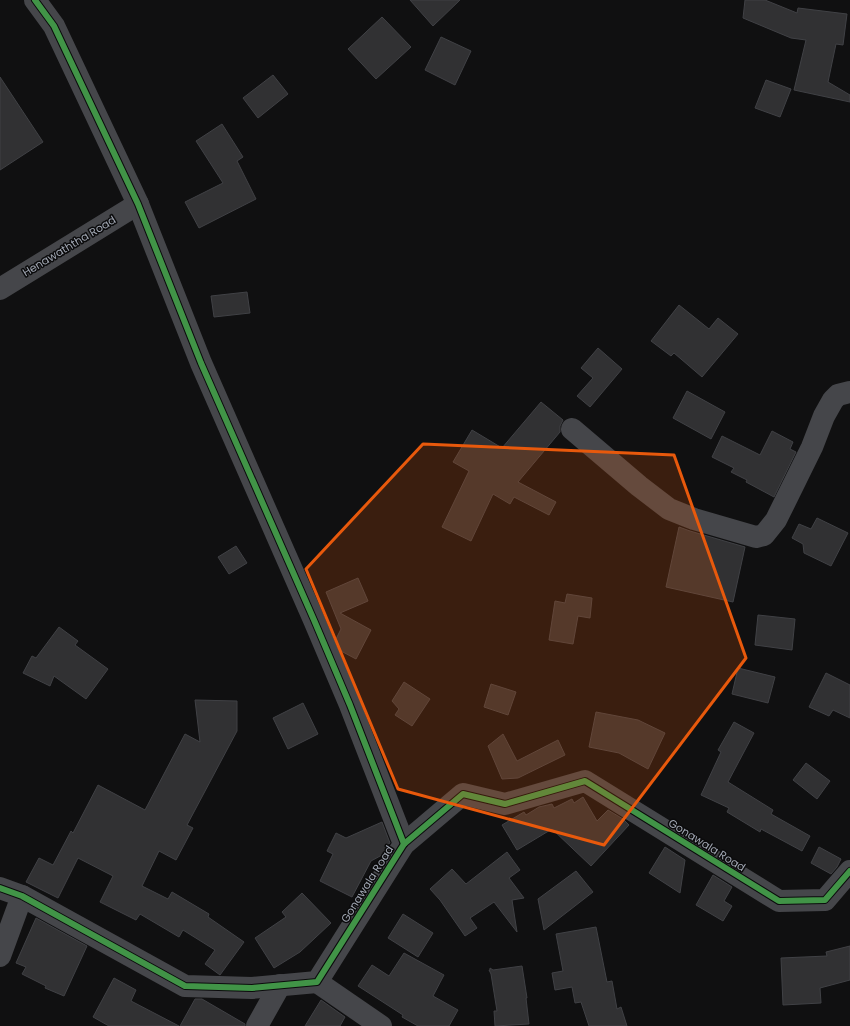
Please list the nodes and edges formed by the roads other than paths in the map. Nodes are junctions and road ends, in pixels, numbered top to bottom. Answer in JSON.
{"nodes":[{"id":1,"x":35,"y":0,"type":"edge"},
{"id":2,"x":138,"y":204,"type":"junction"},
{"id":3,"x":0,"y":288,"type":"edge"},
{"id":4,"x":850,"y":392,"type":"edge"},
{"id":5,"x":572,"y":428,"type":"dead end"},
{"id":6,"x":404,"y":844,"type":"junction"},
{"id":7,"x":850,"y":871,"type":"edge"},
{"id":8,"x":0,"y":888,"type":"edge"},
{"id":9,"x":22,"y":896,"type":"junction"},
{"id":10,"x":0,"y":956,"type":"edge"},
{"id":11,"x":317,"y":982,"type":"junction"},
{"id":12,"x":280,"y":985,"type":"junction"},
{"id":13,"x":257,"y":1026,"type":"edge"},
{"id":14,"x":381,"y":1026,"type":"edge"}],
"edges":[{"from":1,"to":2,"type":"street"},
{"from":2,"to":3,"type":"street","name":"Henawaththa Road"},
{"from":2,"to":6,"type":"street"},
{"from":4,"to":5,"type":"street"},
{"from":6,"to":7,"type":"street","name":"Gonawala Road"},
{"from":6,"to":11,"type":"street","name":"Gonawala Road"},
{"from":8,"to":9,"type":"street"},
{"from":9,"to":10,"type":"street"},
{"from":9,"to":12,"type":"street"},
{"from":11,"to":12,"type":"street"},
{"from":11,"to":14,"type":"street"},
{"from":12,"to":13,"type":"street"}]}
